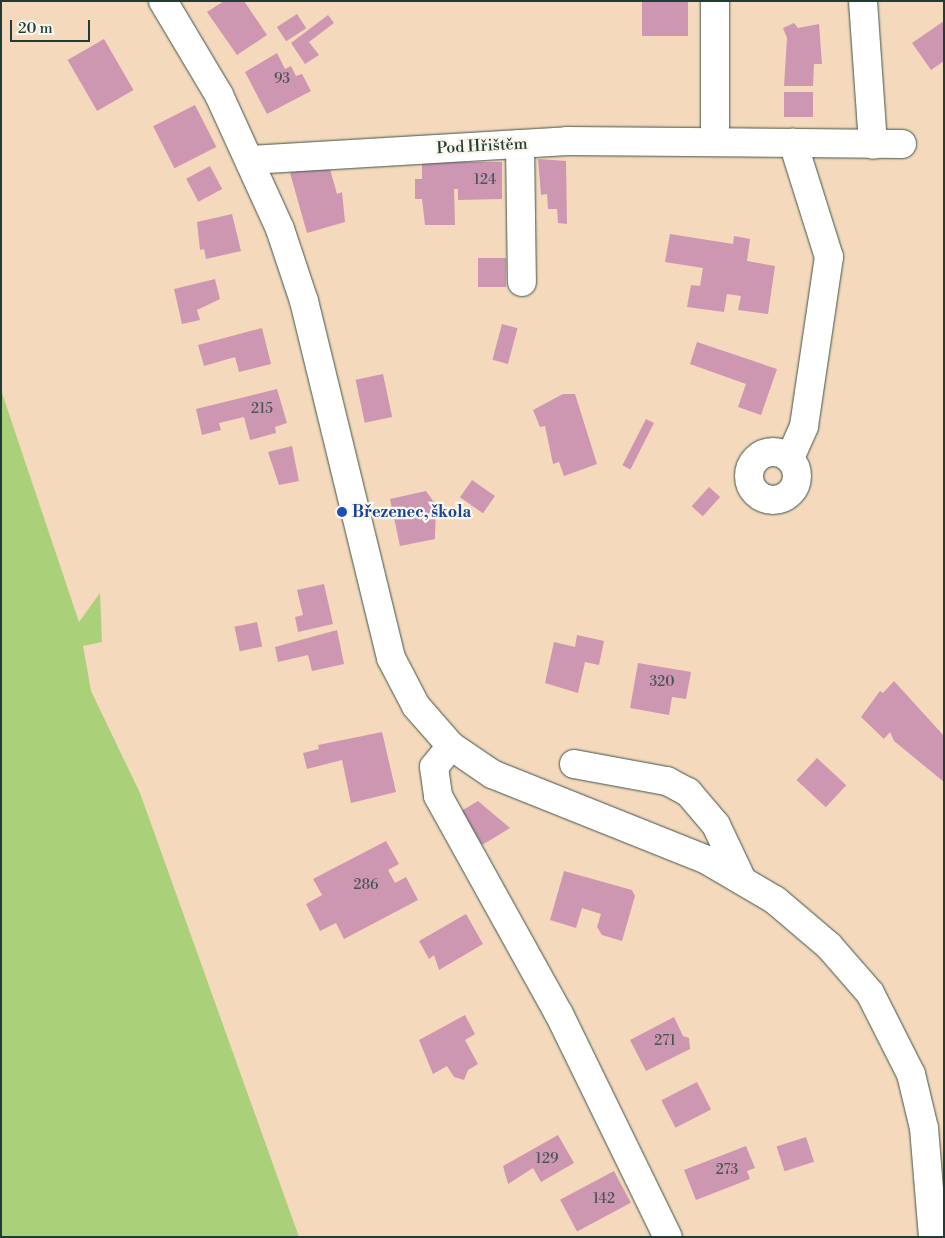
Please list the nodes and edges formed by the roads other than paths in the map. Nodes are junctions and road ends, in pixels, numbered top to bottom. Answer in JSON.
{"nodes":[{"id":1,"x":163,"y":1,"type":"edge"},
{"id":2,"x":715,"y":1,"type":"edge"},
{"id":3,"x":863,"y":1,"type":"edge"},
{"id":4,"x":715,"y":142,"type":"junction"},
{"id":5,"x":793,"y":143,"type":"junction"},
{"id":6,"x":520,"y":144,"type":"junction"},
{"id":7,"x":902,"y":144,"type":"dead end"},
{"id":8,"x":873,"y":145,"type":"junction"},
{"id":9,"x":250,"y":160,"type":"junction"},
{"id":10,"x":522,"y":282,"type":"dead end"},
{"id":11,"x":790,"y":458,"type":"dead end"},
{"id":12,"x":451,"y":746,"type":"junction"},
{"id":13,"x":574,"y":764,"type":"dead end"},
{"id":14,"x":741,"y":878,"type":"junction"},
{"id":15,"x":935,"y":1141,"type":"edge"},
{"id":16,"x":668,"y":1237,"type":"edge"},
{"id":17,"x":934,"y":1237,"type":"edge"}],
"edges":[{"from":1,"to":9,"type":"street"},
{"from":2,"to":4,"type":"street"},
{"from":3,"to":8,"type":"street"},
{"from":4,"to":5,"type":"street","name":"Pod Hřištěm"},
{"from":4,"to":6,"type":"street","name":"Pod Hřištěm"},
{"from":5,"to":8,"type":"street","name":"Pod Hřištěm"},
{"from":5,"to":11,"type":"street"},
{"from":6,"to":9,"type":"street","name":"Pod Hřištěm"},
{"from":6,"to":10,"type":"street"},
{"from":7,"to":8,"type":"street","name":"Pod Hřištěm"},
{"from":9,"to":12,"type":"street"},
{"from":12,"to":14,"type":"street"},
{"from":12,"to":16,"type":"street"},
{"from":13,"to":14,"type":"street"},
{"from":14,"to":15,"type":"street"},
{"from":15,"to":17,"type":"street"}]}
